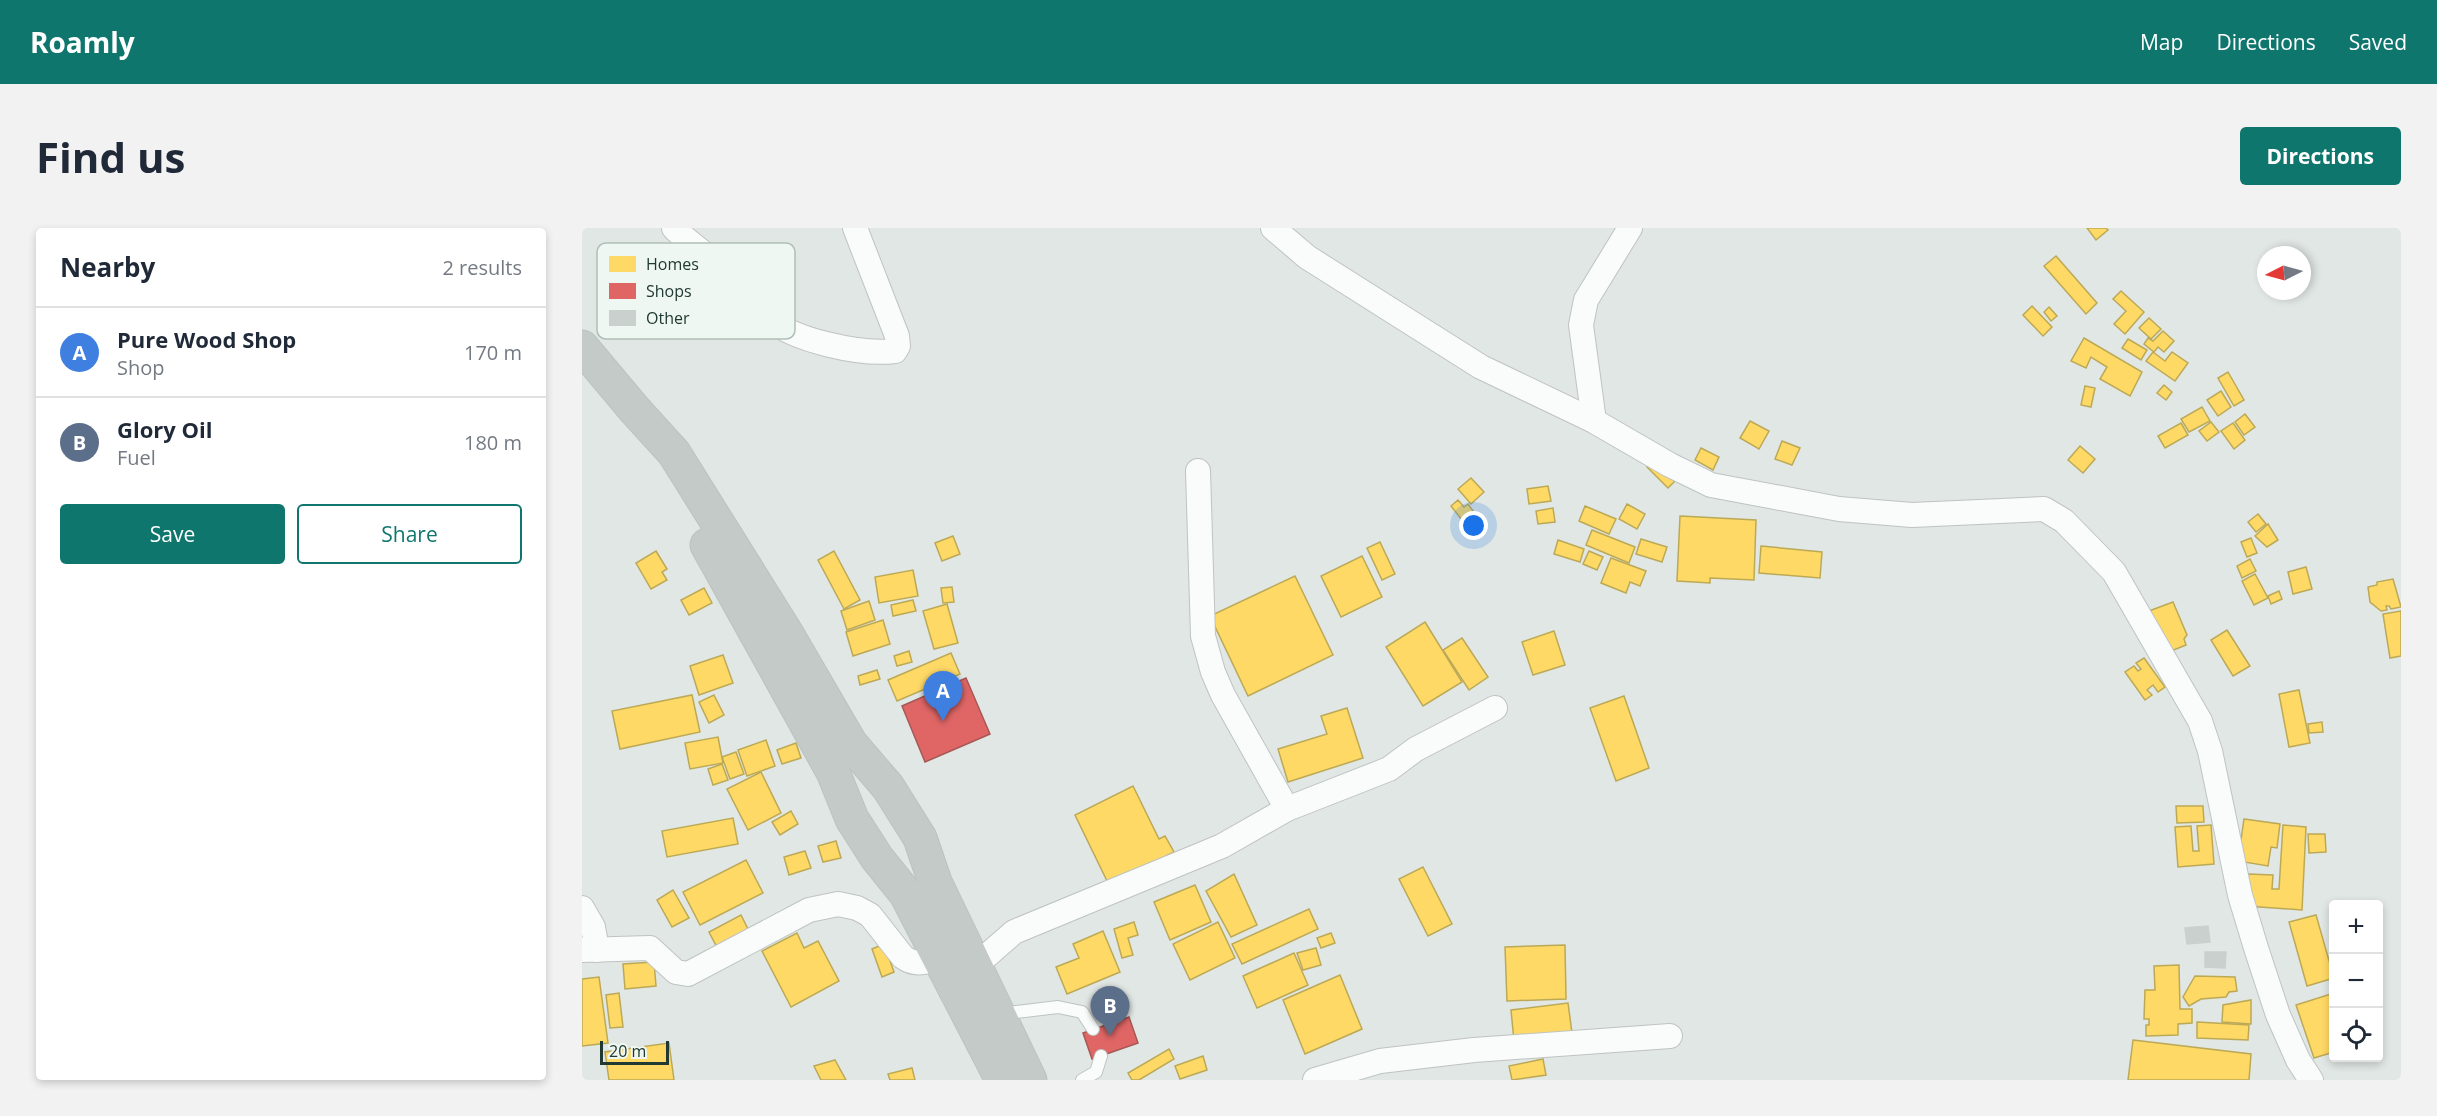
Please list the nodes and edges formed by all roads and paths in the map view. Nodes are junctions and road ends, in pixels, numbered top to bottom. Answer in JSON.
{"nodes":[{"id":1,"x":674,"y":228,"type":"edge"},
{"id":2,"x":855,"y":228,"type":"edge"},
{"id":3,"x":1273,"y":228,"type":"edge"},
{"id":4,"x":1630,"y":228,"type":"edge"},
{"id":5,"x":688,"y":243,"type":"edge"},
{"id":6,"x":795,"y":333,"type":"edge"},
{"id":7,"x":582,"y":347,"type":"edge"},
{"id":8,"x":634,"y":409,"type":"junction"},
{"id":9,"x":1594,"y":421,"type":"junction"},
{"id":10,"x":1198,"y":471,"type":"dead end"},
{"id":11,"x":1495,"y":708,"type":"dead end"},
{"id":12,"x":1287,"y":809,"type":"junction"},
{"id":13,"x":582,"y":908,"type":"edge"},
{"id":14,"x":590,"y":950,"type":"edge"},
{"id":15,"x":939,"y":958,"type":"junction"},
{"id":16,"x":975,"y":966,"type":"junction"},
{"id":17,"x":997,"y":1014,"type":"junction"},
{"id":18,"x":1093,"y":1029,"type":"dead end"},
{"id":19,"x":1670,"y":1036,"type":"dead end"},
{"id":20,"x":1101,"y":1056,"type":"dead end"},
{"id":21,"x":1002,"y":1080,"type":"edge"},
{"id":22,"x":1030,"y":1080,"type":"edge"},
{"id":23,"x":1082,"y":1080,"type":"edge"},
{"id":24,"x":1315,"y":1080,"type":"edge"},
{"id":25,"x":2309,"y":1080,"type":"edge"}],
"edges":[{"from":1,"to":5,"type":"street"},
{"from":2,"to":6,"type":"street"},
{"from":3,"to":9,"type":"street"},
{"from":4,"to":9,"type":"street"},
{"from":7,"to":8,"type":"highway"},
{"from":8,"to":15,"type":"highway"},
{"from":8,"to":16,"type":"highway"},
{"from":9,"to":25,"type":"street"},
{"from":10,"to":12,"type":"street"},
{"from":11,"to":12,"type":"street"},
{"from":12,"to":16,"type":"street"},
{"from":13,"to":14,"type":"street"},
{"from":14,"to":15,"type":"street"},
{"from":15,"to":21,"type":"highway"},
{"from":16,"to":17,"type":"highway"},
{"from":17,"to":18,"type":"lane"},
{"from":17,"to":22,"type":"highway"},
{"from":19,"to":24,"type":"street"},
{"from":20,"to":23,"type":"lane"}]}
